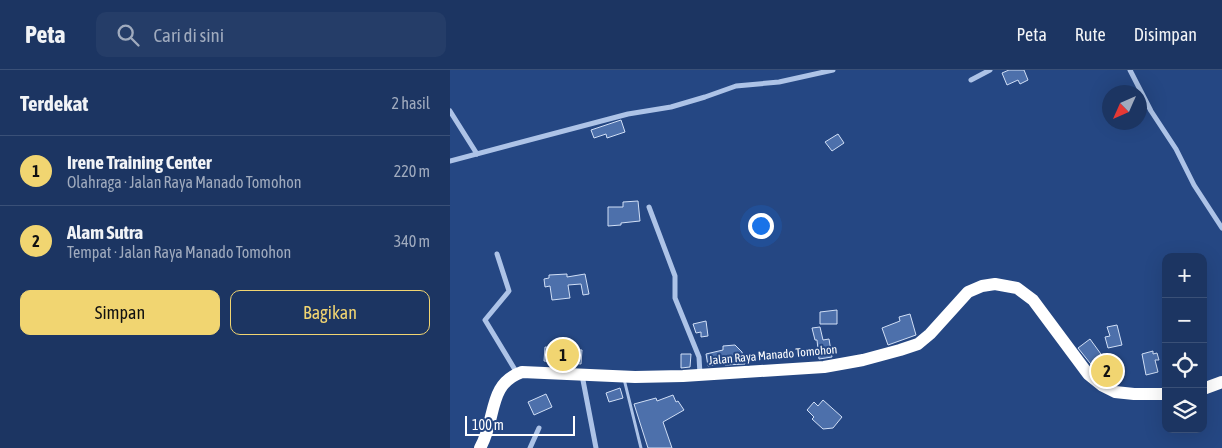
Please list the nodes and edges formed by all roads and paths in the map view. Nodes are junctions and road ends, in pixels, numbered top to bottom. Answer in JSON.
{"nodes":[{"id":1,"x":833,"y":70,"type":"edge"},
{"id":2,"x":990,"y":70,"type":"edge"},
{"id":3,"x":1130,"y":70,"type":"edge"},
{"id":4,"x":971,"y":80,"type":"dead end"},
{"id":5,"x":450,"y":111,"type":"edge"},
{"id":6,"x":477,"y":154,"type":"junction"},
{"id":7,"x":450,"y":161,"type":"edge"},
{"id":8,"x":650,"y":207,"type":"dead end"},
{"id":9,"x":1222,"y":228,"type":"edge"},
{"id":10,"x":497,"y":254,"type":"dead end"},
{"id":11,"x":517,"y":374,"type":"junction"},
{"id":12,"x":582,"y":374,"type":"junction"},
{"id":13,"x":700,"y":375,"type":"junction"},
{"id":14,"x":623,"y":376,"type":"junction"},
{"id":15,"x":1222,"y":382,"type":"edge"},
{"id":16,"x":1206,"y":388,"type":"edge"},
{"id":17,"x":1162,"y":394,"type":"edge"},
{"id":18,"x":539,"y":428,"type":"dead end"},
{"id":19,"x":480,"y":448,"type":"edge"},
{"id":20,"x":530,"y":448,"type":"edge"},
{"id":21,"x":596,"y":448,"type":"edge"},
{"id":22,"x":641,"y":448,"type":"edge"}],
"edges":[{"from":1,"to":6,"type":"street"},
{"from":2,"to":4,"type":"street"},
{"from":3,"to":9,"type":"street"},
{"from":5,"to":6,"type":"street"},
{"from":6,"to":7,"type":"street"},
{"from":8,"to":13,"type":"street"},
{"from":10,"to":11,"type":"street"},
{"from":11,"to":12,"type":"highway","name":"Jalan Raya Manado Tomohon"},
{"from":11,"to":19,"type":"highway"},
{"from":12,"to":14,"type":"highway","name":"Jalan Raya Manado Tomohon"},
{"from":12,"to":21,"type":"street"},
{"from":13,"to":14,"type":"highway","name":"Jalan Raya Manado Tomohon"},
{"from":13,"to":17,"type":"highway","name":"Jalan Raya Manado Tomohon"},
{"from":14,"to":22,"type":"lane"},
{"from":15,"to":16,"type":"highway"},
{"from":18,"to":20,"type":"street"}]}
